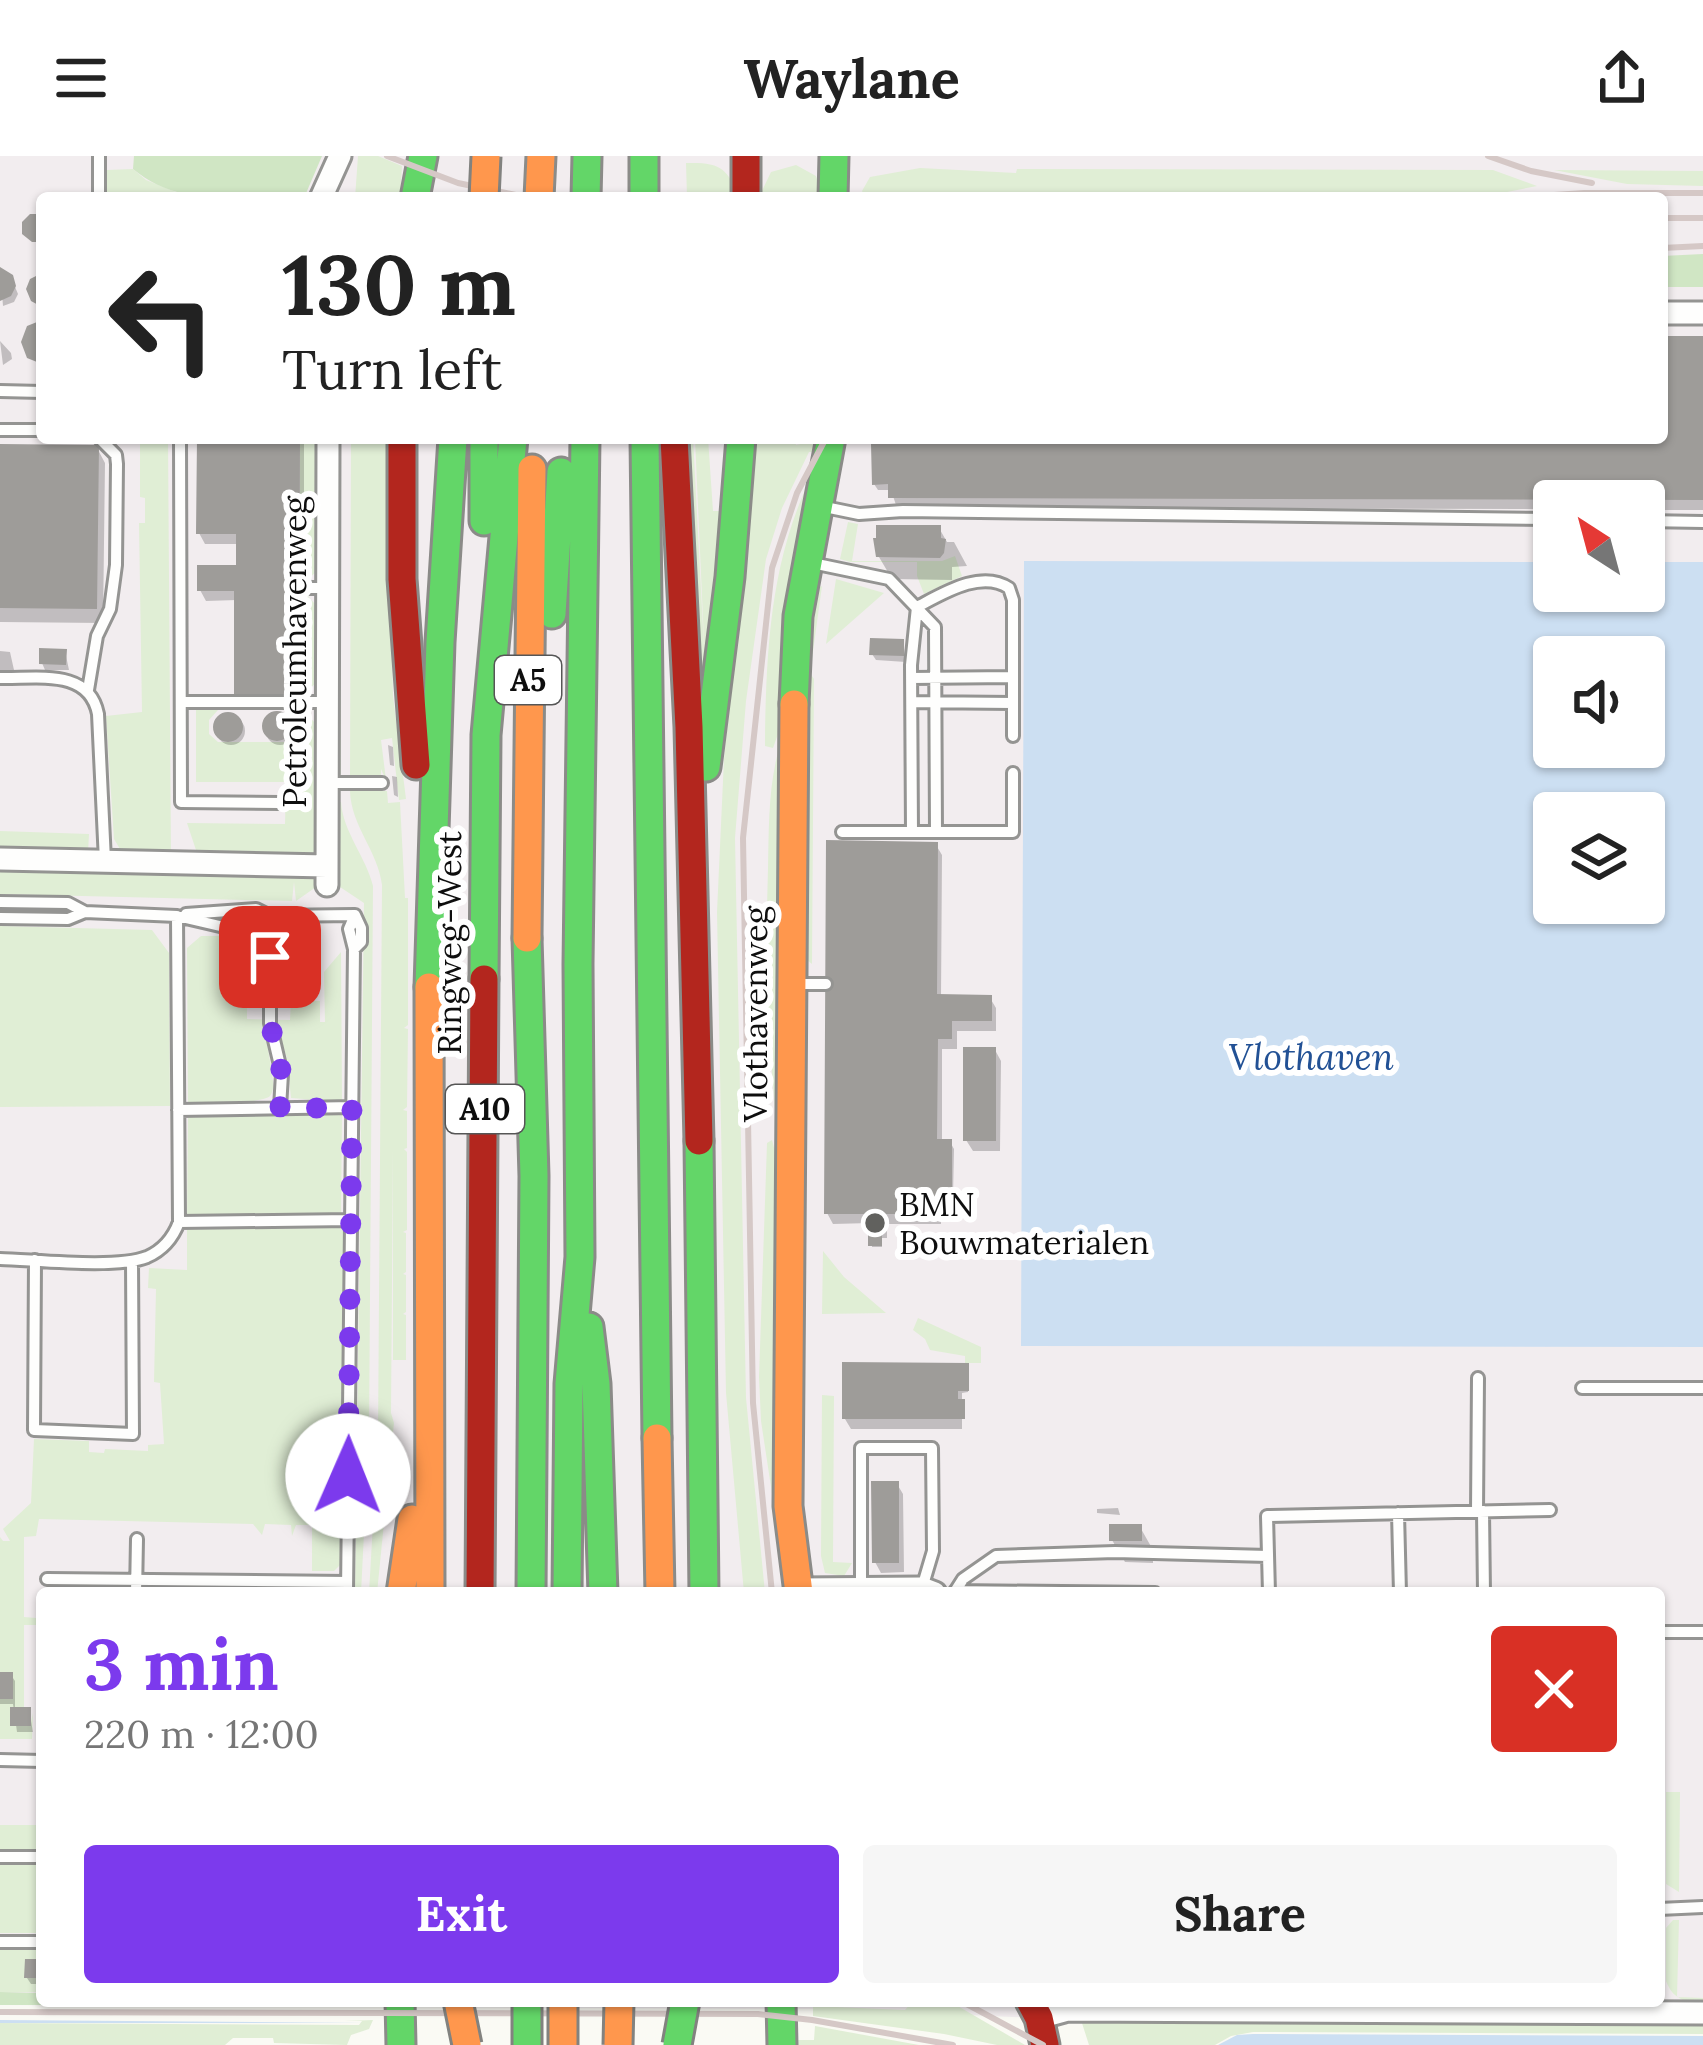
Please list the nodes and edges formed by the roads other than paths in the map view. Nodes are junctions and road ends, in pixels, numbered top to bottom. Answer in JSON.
{"nodes":[{"id":1,"x":99,"y":156,"type":"edge"},
{"id":2,"x":340,"y":156,"type":"edge"},
{"id":3,"x":423,"y":156,"type":"edge"},
{"id":4,"x":486,"y":156,"type":"edge"},
{"id":5,"x":587,"y":156,"type":"edge"},
{"id":6,"x":644,"y":156,"type":"edge"},
{"id":7,"x":746,"y":156,"type":"edge"},
{"id":8,"x":834,"y":156,"type":"edge"},
{"id":9,"x":99,"y":192,"type":"edge"},
{"id":10,"x":323,"y":192,"type":"edge"},
{"id":11,"x":416,"y":192,"type":"edge"},
{"id":12,"x":484,"y":192,"type":"edge"},
{"id":13,"x":586,"y":192,"type":"edge"},
{"id":14,"x":644,"y":192,"type":"edge"},
{"id":15,"x":746,"y":192,"type":"edge"},
{"id":16,"x":833,"y":192,"type":"edge"},
{"id":17,"x":1668,"y":313,"type":"edge"},
{"id":18,"x":1703,"y":313,"type":"edge"},
{"id":19,"x":0,"y":392,"type":"edge"},
{"id":20,"x":36,"y":392,"type":"edge"},
{"id":21,"x":0,"y":430,"type":"edge"},
{"id":22,"x":36,"y":430,"type":"edge"},
{"id":23,"x":106,"y":444,"type":"edge"},
{"id":24,"x":180,"y":444,"type":"edge"},
{"id":25,"x":328,"y":444,"type":"edge"},
{"id":26,"x":402,"y":444,"type":"edge"},
{"id":27,"x":452,"y":444,"type":"edge"},
{"id":28,"x":484,"y":444,"type":"edge"},
{"id":29,"x":512,"y":444,"type":"edge"},
{"id":30,"x":532,"y":444,"type":"edge"},
{"id":31,"x":563,"y":444,"type":"edge"},
{"id":32,"x":585,"y":444,"type":"edge"},
{"id":33,"x":644,"y":444,"type":"edge"},
{"id":34,"x":674,"y":444,"type":"edge"},
{"id":35,"x":740,"y":444,"type":"edge"},
{"id":36,"x":830,"y":444,"type":"edge"},
{"id":37,"x":820,"y":506,"type":"junction"},
{"id":38,"x":1533,"y":520,"type":"edge"},
{"id":39,"x":1665,"y":521,"type":"edge"},
{"id":40,"x":1703,"y":521,"type":"edge"},
{"id":41,"x":808,"y":563,"type":"junction"},
{"id":42,"x":298,"y":588,"type":"dead end"},
{"id":43,"x":327,"y":588,"type":"junction"},
{"id":44,"x":916,"y":607,"type":"junction"},
{"id":45,"x":1013,"y":677,"type":"junction"},
{"id":46,"x":0,"y":678,"type":"edge"},
{"id":47,"x":911,"y":678,"type":"junction"},
{"id":48,"x":937,"y":678,"type":"junction"},
{"id":49,"x":88,"y":690,"type":"junction"},
{"id":50,"x":182,"y":702,"type":"junction"},
{"id":51,"x":327,"y":702,"type":"junction"},
{"id":52,"x":911,"y":702,"type":"junction"},
{"id":53,"x":937,"y":702,"type":"junction"},
{"id":54,"x":1013,"y":703,"type":"junction"},
{"id":55,"x":486,"y":735,"type":"junction"},
{"id":56,"x":1013,"y":736,"type":"dead end"},
{"id":57,"x":1013,"y":773,"type":"dead end"},
{"id":58,"x":327,"y":783,"type":"junction"},
{"id":59,"x":382,"y":783,"type":"dead end"},
{"id":60,"x":280,"y":803,"type":"dead end"},
{"id":61,"x":842,"y":832,"type":"dead end"},
{"id":62,"x":912,"y":832,"type":"junction"},
{"id":63,"x":936,"y":832,"type":"junction"},
{"id":64,"x":0,"y":859,"type":"edge"},
{"id":65,"x":105,"y":861,"type":"junction"},
{"id":66,"x":327,"y":876,"type":"junction"},
{"id":67,"x":695,"y":878,"type":"junction"},
{"id":68,"x":430,"y":882,"type":"junction"},
{"id":69,"x":0,"y":902,"type":"edge"},
{"id":70,"x":86,"y":912,"type":"junction"},
{"id":71,"x":177,"y":916,"type":"junction"},
{"id":72,"x":271,"y":916,"type":"junction"},
{"id":73,"x":327,"y":916,"type":"junction"},
{"id":74,"x":0,"y":918,"type":"edge"},
{"id":75,"x":791,"y":984,"type":"junction"},
{"id":76,"x":826,"y":984,"type":"dead end"},
{"id":77,"x":533,"y":1098,"type":"junction"},
{"id":78,"x":280,"y":1108,"type":"junction"},
{"id":79,"x":352,"y":1108,"type":"junction"},
{"id":80,"x":178,"y":1111,"type":"junction"},
{"id":81,"x":351,"y":1220,"type":"junction"},
{"id":82,"x":179,"y":1222,"type":"junction"},
{"id":83,"x":580,"y":1257,"type":"junction"},
{"id":84,"x":0,"y":1259,"type":"edge"},
{"id":85,"x":35,"y":1260,"type":"junction"},
{"id":86,"x":132,"y":1261,"type":"junction"},
{"id":87,"x":1478,"y":1378,"type":"dead end"},
{"id":88,"x":1582,"y":1388,"type":"dead end"},
{"id":89,"x":1703,"y":1388,"type":"edge"},
{"id":90,"x":705,"y":1422,"type":"junction"},
{"id":91,"x":426,"y":1430,"type":"junction"},
{"id":92,"x":656,"y":1434,"type":"junction"},
{"id":93,"x":483,"y":1483,"type":"junction"},
{"id":94,"x":1550,"y":1510,"type":"dead end"},
{"id":95,"x":1480,"y":1512,"type":"junction"},
{"id":96,"x":1398,"y":1513,"type":"junction"},
{"id":97,"x":136,"y":1539,"type":"dead end"},
{"id":98,"x":1268,"y":1556,"type":"junction"},
{"id":99,"x":47,"y":1579,"type":"dead end"},
{"id":100,"x":136,"y":1586,"type":"edge"},
{"id":101,"x":347,"y":1587,"type":"edge"},
{"id":102,"x":402,"y":1587,"type":"edge"},
{"id":103,"x":430,"y":1587,"type":"edge"},
{"id":104,"x":480,"y":1587,"type":"edge"},
{"id":105,"x":494,"y":1587,"type":"edge"},
{"id":106,"x":531,"y":1587,"type":"edge"},
{"id":107,"x":567,"y":1587,"type":"edge"},
{"id":108,"x":603,"y":1587,"type":"edge"},
{"id":109,"x":638,"y":1587,"type":"edge"},
{"id":110,"x":660,"y":1587,"type":"edge"},
{"id":111,"x":704,"y":1587,"type":"edge"},
{"id":112,"x":728,"y":1587,"type":"edge"},
{"id":113,"x":798,"y":1587,"type":"edge"},
{"id":114,"x":861,"y":1587,"type":"edge"},
{"id":115,"x":930,"y":1587,"type":"edge"},
{"id":116,"x":941,"y":1587,"type":"edge"},
{"id":117,"x":1269,"y":1587,"type":"edge"},
{"id":118,"x":1400,"y":1587,"type":"edge"},
{"id":119,"x":1484,"y":1587,"type":"edge"},
{"id":120,"x":1703,"y":1632,"type":"edge"},
{"id":121,"x":1665,"y":1633,"type":"edge"},
{"id":122,"x":0,"y":1760,"type":"edge"},
{"id":123,"x":36,"y":1760,"type":"edge"},
{"id":124,"x":0,"y":1857,"type":"edge"},
{"id":125,"x":36,"y":1858,"type":"edge"},
{"id":126,"x":1703,"y":1906,"type":"edge"},
{"id":127,"x":1665,"y":1909,"type":"edge"},
{"id":128,"x":0,"y":1942,"type":"edge"},
{"id":129,"x":36,"y":1942,"type":"edge"},
{"id":130,"x":400,"y":2007,"type":"edge"},
{"id":131,"x":460,"y":2007,"type":"edge"},
{"id":132,"x":471,"y":2007,"type":"edge"},
{"id":133,"x":527,"y":2007,"type":"edge"},
{"id":134,"x":563,"y":2007,"type":"edge"},
{"id":135,"x":619,"y":2007,"type":"edge"},
{"id":136,"x":666,"y":2007,"type":"edge"},
{"id":137,"x":685,"y":2007,"type":"edge"},
{"id":138,"x":782,"y":2007,"type":"edge"},
{"id":139,"x":1164,"y":2007,"type":"edge"},
{"id":140,"x":1565,"y":2007,"type":"edge"},
{"id":141,"x":1656,"y":2007,"type":"edge"},
{"id":142,"x":1703,"y":2013,"type":"edge"},
{"id":143,"x":1038,"y":2021,"type":"edge"},
{"id":144,"x":401,"y":2045,"type":"edge"},
{"id":145,"x":469,"y":2045,"type":"edge"},
{"id":146,"x":527,"y":2045,"type":"edge"},
{"id":147,"x":563,"y":2045,"type":"edge"},
{"id":148,"x":618,"y":2045,"type":"edge"},
{"id":149,"x":666,"y":2045,"type":"edge"},
{"id":150,"x":677,"y":2045,"type":"edge"},
{"id":151,"x":782,"y":2045,"type":"edge"}],
"edges":[{"from":1,"to":9,"type":"lane"},
{"from":2,"to":10,"type":"street"},
{"from":3,"to":11,"type":"main road"},
{"from":4,"to":12,"type":"main road","bridge":true},
{"from":5,"to":13,"type":"main road"},
{"from":6,"to":14,"type":"main road"},
{"from":7,"to":15,"type":"main road"},
{"from":8,"to":16,"type":"main road"},
{"from":17,"to":18,"type":"street"},
{"from":19,"to":20,"type":"lane"},
{"from":21,"to":22,"type":"lane"},
{"from":23,"to":49,"type":"lane"},
{"from":24,"to":50,"type":"lane"},
{"from":25,"to":43,"type":"street","name":"Petroleumhavenweg"},
{"from":26,"to":68,"type":"main road","number":"A10"},
{"from":27,"to":68,"type":"main road","number":"A10"},
{"from":28,"to":55,"type":"main road","number":"A10"},
{"from":29,"to":55,"type":"main road","name":"Ringweg-West","number":"A10"},
{"from":30,"to":77,"type":"main road","number":"A5"},
{"from":31,"to":77,"type":"main road","number":"A10"},
{"from":32,"to":83,"type":"main road"},
{"from":33,"to":92,"type":"main road"},
{"from":34,"to":67,"type":"main road"},
{"from":35,"to":67,"type":"main road"},
{"from":36,"to":37,"type":"main road","name":"Vlothavenweg"},
{"from":37,"to":38,"type":"lane"},
{"from":37,"to":41,"type":"main road","name":"Vlothavenweg"},
{"from":39,"to":40,"type":"lane"},
{"from":41,"to":44,"type":"lane"},
{"from":41,"to":75,"type":"main road","name":"Vlothavenweg"},
{"from":42,"to":43,"type":"lane"},
{"from":43,"to":51,"type":"street","name":"Petroleumhavenweg"},
{"from":44,"to":45,"type":"lane"},
{"from":44,"to":47,"type":"lane"},
{"from":44,"to":48,"type":"lane"},
{"from":45,"to":48,"type":"lane"},
{"from":45,"to":54,"type":"lane"},
{"from":46,"to":49,"type":"lane"},
{"from":47,"to":48,"type":"lane"},
{"from":47,"to":52,"type":"lane"},
{"from":48,"to":53,"type":"lane"},
{"from":49,"to":65,"type":"lane"},
{"from":50,"to":51,"type":"lane"},
{"from":50,"to":60,"type":"lane"},
{"from":51,"to":58,"type":"street","name":"Petroleumhavenweg"},
{"from":52,"to":53,"type":"lane"},
{"from":52,"to":62,"type":"lane"},
{"from":53,"to":54,"type":"lane"},
{"from":53,"to":63,"type":"lane"},
{"from":54,"to":56,"type":"lane"},
{"from":55,"to":93,"type":"main road","name":"Ringweg-West","number":"A10"},
{"from":57,"to":63,"type":"lane"},
{"from":58,"to":59,"type":"lane"},
{"from":58,"to":66,"type":"street","name":"Petroleumhavenweg"},
{"from":61,"to":62,"type":"lane"},
{"from":62,"to":63,"type":"lane"},
{"from":64,"to":65,"type":"street"},
{"from":65,"to":66,"type":"street"},
{"from":66,"to":73,"type":"lane"},
{"from":67,"to":90,"type":"main road"},
{"from":68,"to":91,"type":"main road","number":"A10"},
{"from":69,"to":70,"type":"lane"},
{"from":70,"to":71,"type":"lane"},
{"from":70,"to":74,"type":"lane"},
{"from":71,"to":72,"type":"lane"},
{"from":71,"to":80,"type":"lane"},
{"from":72,"to":73,"type":"lane"},
{"from":72,"to":78,"type":"lane"},
{"from":73,"to":79,"type":"lane"},
{"from":75,"to":76,"type":"lane"},
{"from":75,"to":113,"type":"main road","name":"Vlothavenweg"},
{"from":77,"to":106,"type":"main road","number":"A5"},
{"from":78,"to":79,"type":"lane"},
{"from":78,"to":80,"type":"lane"},
{"from":79,"to":81,"type":"lane"},
{"from":80,"to":82,"type":"lane"},
{"from":81,"to":82,"type":"lane"},
{"from":81,"to":101,"type":"lane"},
{"from":82,"to":86,"type":"lane"},
{"from":83,"to":107,"type":"main road"},
{"from":83,"to":108,"type":"main road"},
{"from":84,"to":85,"type":"lane"},
{"from":85,"to":86,"type":"lane"},
{"from":85,"to":86,"type":"lane"},
{"from":87,"to":95,"type":"lane"},
{"from":88,"to":89,"type":"lane"},
{"from":90,"to":111,"type":"main road"},
{"from":90,"to":112,"type":"main road"},
{"from":91,"to":102,"type":"main road","number":"A10"},
{"from":91,"to":103,"type":"main road","number":"A10"},
{"from":92,"to":109,"type":"main road"},
{"from":92,"to":110,"type":"main road"},
{"from":93,"to":104,"type":"main road","name":"Ringweg-West","number":"A10"},
{"from":93,"to":105,"type":"main road"},
{"from":94,"to":95,"type":"lane"},
{"from":95,"to":96,"type":"lane"},
{"from":95,"to":119,"type":"lane"},
{"from":96,"to":98,"type":"lane"},
{"from":96,"to":118,"type":"lane"},
{"from":97,"to":100,"type":"lane"},
{"from":98,"to":116,"type":"lane"},
{"from":98,"to":117,"type":"lane"},
{"from":99,"to":100,"type":"lane"},
{"from":100,"to":101,"type":"lane"},
{"from":114,"to":115,"type":"lane"},
{"from":120,"to":121,"type":"lane"},
{"from":122,"to":123,"type":"lane"},
{"from":124,"to":125,"type":"lane"},
{"from":126,"to":127,"type":"lane"},
{"from":128,"to":129,"type":"lane"},
{"from":130,"to":144,"type":"main road"},
{"from":131,"to":145,"type":"main road","bridge":true},
{"from":132,"to":145,"type":"main road","bridge":true},
{"from":133,"to":146,"type":"main road","bridge":true},
{"from":134,"to":147,"type":"main road","bridge":true},
{"from":135,"to":148,"type":"main road","bridge":true},
{"from":136,"to":149,"type":"main road"},
{"from":137,"to":150,"type":"main road","bridge":true},
{"from":138,"to":151,"type":"main road"},
{"from":139,"to":143,"type":"street"},
{"from":140,"to":141,"type":"street"},
{"from":141,"to":142,"type":"street"}]}
